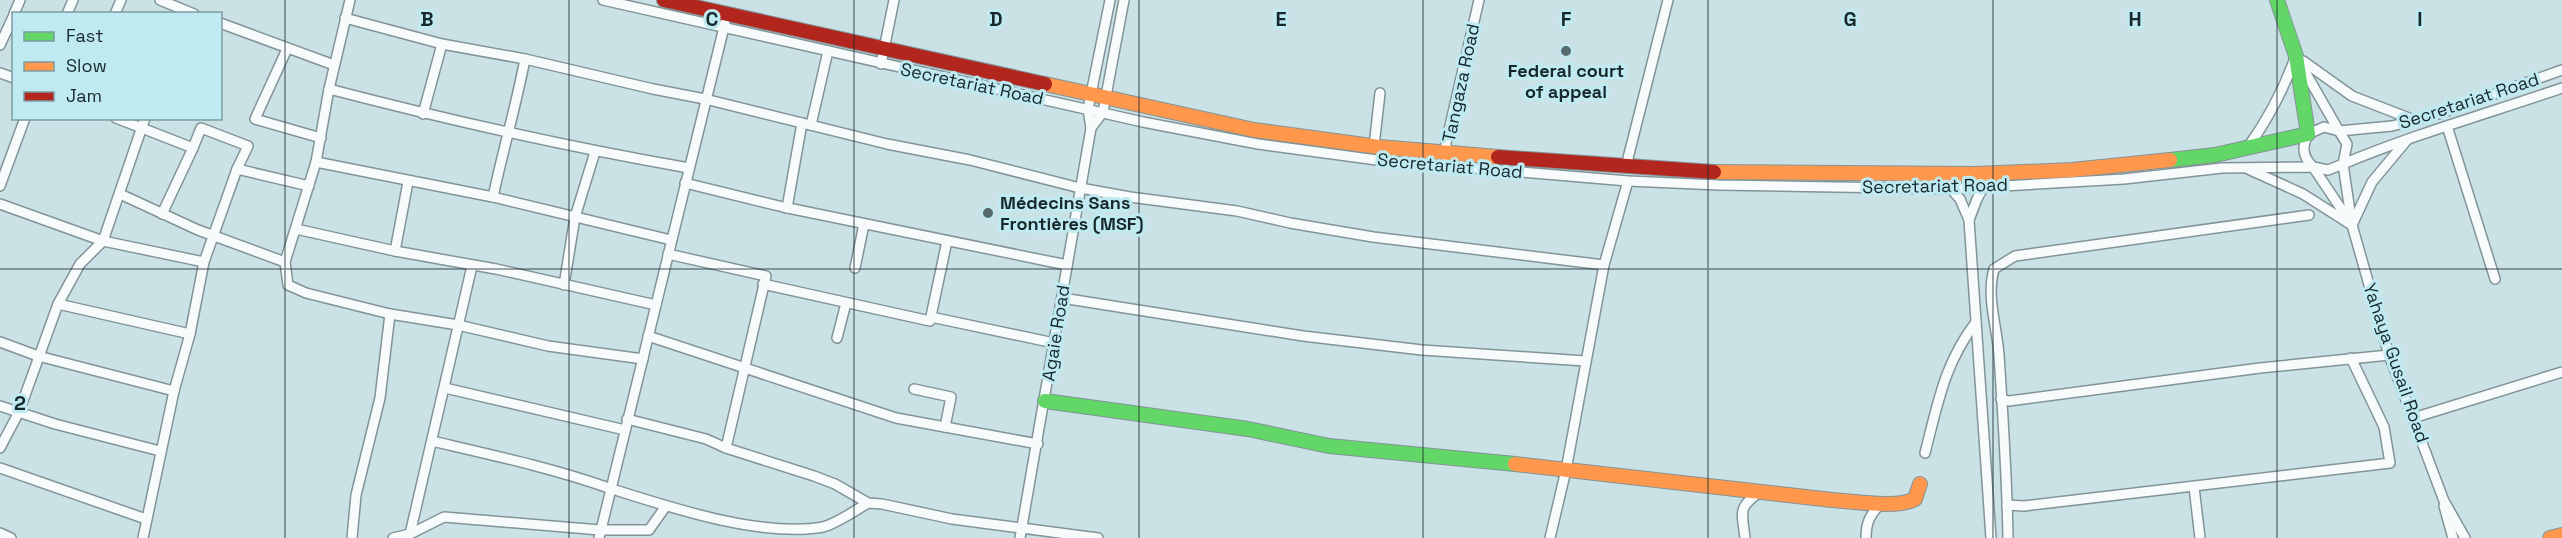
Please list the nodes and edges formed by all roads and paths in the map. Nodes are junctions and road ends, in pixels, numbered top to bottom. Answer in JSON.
{"nodes":[{"id":1,"x":160,"y":0,"type":"edge"},
{"id":2,"x":350,"y":0,"type":"edge"},
{"id":3,"x":603,"y":0,"type":"edge"},
{"id":4,"x":664,"y":0,"type":"edge"},
{"id":5,"x":894,"y":0,"type":"edge"},
{"id":6,"x":1110,"y":0,"type":"edge"},
{"id":7,"x":1124,"y":0,"type":"edge"},
{"id":8,"x":1479,"y":0,"type":"edge"},
{"id":9,"x":1668,"y":0,"type":"edge"},
{"id":10,"x":2277,"y":0,"type":"edge"},
{"id":11,"x":187,"y":12,"type":"edge"},
{"id":12,"x":12,"y":18,"type":"edge"},
{"id":13,"x":345,"y":18,"type":"junction"},
{"id":14,"x":726,"y":21,"type":"junction"},
{"id":15,"x":222,"y":25,"type":"edge"},
{"id":16,"x":442,"y":44,"type":"junction"},
{"id":17,"x":0,"y":45,"type":"edge"},
{"id":18,"x":287,"y":49,"type":"junction"},
{"id":19,"x":885,"y":49,"type":"junction"},
{"id":20,"x":828,"y":51,"type":"junction"},
{"id":21,"x":2296,"y":56,"type":"junction"},
{"id":22,"x":525,"y":59,"type":"junction"},
{"id":23,"x":881,"y":64,"type":"junction"},
{"id":24,"x":334,"y":65,"type":"junction"},
{"id":25,"x":2562,"y":70,"type":"edge"},
{"id":26,"x":2562,"y":88,"type":"edge"},
{"id":27,"x":329,"y":89,"type":"junction"},
{"id":28,"x":1380,"y":93,"type":"dead end"},
{"id":29,"x":705,"y":99,"type":"junction"},
{"id":30,"x":1089,"y":102,"type":"junction"},
{"id":31,"x":1104,"y":105,"type":"junction"},
{"id":32,"x":423,"y":114,"type":"junction"},
{"id":33,"x":24,"y":120,"type":"edge"},
{"id":34,"x":121,"y":120,"type":"edge"},
{"id":35,"x":144,"y":120,"type":"edge"},
{"id":36,"x":2415,"y":120,"type":"junction"},
{"id":37,"x":806,"y":124,"type":"junction"},
{"id":38,"x":2447,"y":126,"type":"junction"},
{"id":39,"x":141,"y":128,"type":"junction"},
{"id":40,"x":1091,"y":128,"type":"junction"},
{"id":41,"x":507,"y":131,"type":"junction"},
{"id":42,"x":2339,"y":131,"type":"junction"},
{"id":43,"x":2308,"y":134,"type":"junction"},
{"id":44,"x":2410,"y":137,"type":"junction"},
{"id":45,"x":321,"y":138,"type":"junction"},
{"id":46,"x":1374,"y":146,"type":"junction"},
{"id":47,"x":2248,"y":147,"type":"junction"},
{"id":48,"x":193,"y":148,"type":"junction"},
{"id":49,"x":596,"y":152,"type":"junction"},
{"id":50,"x":1446,"y":159,"type":"junction"},
{"id":51,"x":316,"y":162,"type":"junction"},
{"id":52,"x":2343,"y":164,"type":"junction"},
{"id":53,"x":2313,"y":167,"type":"junction"},
{"id":54,"x":688,"y":168,"type":"junction"},
{"id":55,"x":2245,"y":168,"type":"junction"},
{"id":56,"x":237,"y":170,"type":"junction"},
{"id":57,"x":1629,"y":174,"type":"junction"},
{"id":58,"x":408,"y":182,"type":"junction"},
{"id":59,"x":685,"y":183,"type":"junction"},
{"id":60,"x":0,"y":186,"type":"edge"},
{"id":61,"x":309,"y":186,"type":"junction"},
{"id":62,"x":1080,"y":188,"type":"junction"},
{"id":63,"x":1983,"y":188,"type":"junction"},
{"id":64,"x":1951,"y":189,"type":"junction"},
{"id":65,"x":120,"y":194,"type":"junction"},
{"id":66,"x":493,"y":197,"type":"junction"},
{"id":67,"x":0,"y":204,"type":"edge"},
{"id":68,"x":787,"y":208,"type":"junction"},
{"id":69,"x":162,"y":214,"type":"junction"},
{"id":70,"x":2309,"y":215,"type":"dead end"},
{"id":71,"x":575,"y":217,"type":"junction"},
{"id":72,"x":1969,"y":220,"type":"junction"},
{"id":73,"x":864,"y":224,"type":"junction"},
{"id":74,"x":2352,"y":225,"type":"junction"},
{"id":75,"x":296,"y":229,"type":"junction"},
{"id":76,"x":213,"y":235,"type":"junction"},
{"id":77,"x":671,"y":240,"type":"junction"},
{"id":78,"x":103,"y":242,"type":"junction"},
{"id":79,"x":947,"y":242,"type":"junction"},
{"id":80,"x":395,"y":251,"type":"junction"},
{"id":81,"x":668,"y":254,"type":"junction"},
{"id":82,"x":204,"y":262,"type":"junction"},
{"id":83,"x":285,"y":262,"type":"junction"},
{"id":84,"x":1067,"y":265,"type":"junction"},
{"id":85,"x":1604,"y":265,"type":"junction"},
{"id":86,"x":472,"y":266,"type":"junction"},
{"id":87,"x":855,"y":268,"type":"dead end"},
{"id":88,"x":2495,"y":279,"type":"dead end"},
{"id":89,"x":564,"y":285,"type":"junction"},
{"id":90,"x":763,"y":285,"type":"junction"},
{"id":91,"x":1062,"y":297,"type":"junction"},
{"id":92,"x":846,"y":303,"type":"junction"},
{"id":93,"x":58,"y":304,"type":"junction"},
{"id":94,"x":656,"y":306,"type":"junction"},
{"id":95,"x":390,"y":314,"type":"junction"},
{"id":96,"x":931,"y":317,"type":"junction"},
{"id":97,"x":1976,"y":322,"type":"junction"},
{"id":98,"x":458,"y":325,"type":"junction"},
{"id":99,"x":190,"y":334,"type":"junction"},
{"id":100,"x":648,"y":336,"type":"junction"},
{"id":101,"x":837,"y":338,"type":"dead end"},
{"id":102,"x":0,"y":342,"type":"edge"},
{"id":103,"x":1054,"y":343,"type":"junction"},
{"id":104,"x":2389,"y":355,"type":"junction"},
{"id":105,"x":38,"y":356,"type":"junction"},
{"id":106,"x":2352,"y":358,"type":"junction"},
{"id":107,"x":643,"y":359,"type":"junction"},
{"id":108,"x":1585,"y":361,"type":"junction"},
{"id":109,"x":745,"y":369,"type":"junction"},
{"id":110,"x":2562,"y":372,"type":"edge"},
{"id":111,"x":445,"y":388,"type":"junction"},
{"id":112,"x":914,"y":389,"type":"dead end"},
{"id":113,"x":174,"y":391,"type":"junction"},
{"id":114,"x":2001,"y":399,"type":"junction"},
{"id":115,"x":1045,"y":401,"type":"junction"},
{"id":116,"x":0,"y":406,"type":"edge"},
{"id":117,"x":19,"y":412,"type":"junction"},
{"id":118,"x":2413,"y":418,"type":"junction"},
{"id":119,"x":627,"y":419,"type":"junction"},
{"id":120,"x":945,"y":427,"type":"junction"},
{"id":121,"x":625,"y":430,"type":"junction"},
{"id":122,"x":432,"y":441,"type":"junction"},
{"id":123,"x":1038,"y":444,"type":"junction"},
{"id":124,"x":0,"y":448,"type":"edge"},
{"id":125,"x":726,"y":448,"type":"junction"},
{"id":126,"x":160,"y":452,"type":"junction"},
{"id":127,"x":1925,"y":453,"type":"dead end"},
{"id":128,"x":0,"y":468,"type":"edge"},
{"id":129,"x":1566,"y":470,"type":"junction"},
{"id":130,"x":1920,"y":484,"type":"dead end"},
{"id":131,"x":2194,"y":487,"type":"junction"},
{"id":132,"x":610,"y":488,"type":"junction"},
{"id":133,"x":1761,"y":491,"type":"junction"},
{"id":134,"x":2444,"y":501,"type":"junction"},
{"id":135,"x":867,"y":503,"type":"junction"},
{"id":136,"x":1881,"y":503,"type":"junction"},
{"id":137,"x":2007,"y":505,"type":"junction"},
{"id":138,"x":666,"y":506,"type":"junction"},
{"id":139,"x":146,"y":519,"type":"junction"},
{"id":140,"x":0,"y":533,"type":"edge"},
{"id":141,"x":410,"y":534,"type":"junction"},
{"id":142,"x":600,"y":534,"type":"edge"},
{"id":143,"x":779,"y":534,"type":"edge"},
{"id":144,"x":1021,"y":534,"type":"edge"},
{"id":145,"x":2562,"y":535,"type":"edge"},
{"id":146,"x":11,"y":538,"type":"edge"},
{"id":147,"x":143,"y":538,"type":"edge"},
{"id":148,"x":351,"y":538,"type":"edge"},
{"id":149,"x":393,"y":538,"type":"edge"},
{"id":150,"x":1098,"y":538,"type":"edge"},
{"id":151,"x":1550,"y":538,"type":"edge"},
{"id":152,"x":1745,"y":538,"type":"edge"},
{"id":153,"x":1866,"y":538,"type":"edge"},
{"id":154,"x":1991,"y":538,"type":"edge"},
{"id":155,"x":2008,"y":538,"type":"edge"},
{"id":156,"x":2200,"y":538,"type":"edge"},
{"id":157,"x":2453,"y":538,"type":"edge"},
{"id":158,"x":2465,"y":538,"type":"edge"},
{"id":159,"x":2550,"y":538,"type":"edge"}],
"edges":[{"from":1,"to":11,"type":"street"},
{"from":2,"to":13,"type":"street"},
{"from":3,"to":14,"type":"street","name":"Secretariat Road"},
{"from":4,"to":14,"type":"street","name":"Secretariat Road"},
{"from":5,"to":19,"type":"street"},
{"from":6,"to":30,"type":"street"},
{"from":7,"to":31,"type":"street"},
{"from":8,"to":50,"type":"street","name":"Tangaza Road"},
{"from":9,"to":57,"type":"street"},
{"from":10,"to":21,"type":"street"},
{"from":12,"to":17,"type":"street"},
{"from":13,"to":16,"type":"street"},
{"from":13,"to":24,"type":"street"},
{"from":14,"to":19,"type":"street","name":"Secretariat Road"},
{"from":14,"to":20,"type":"street","name":"Secretariat Road"},
{"from":14,"to":29,"type":"street"},
{"from":15,"to":18,"type":"street"},
{"from":16,"to":22,"type":"street"},
{"from":16,"to":32,"type":"street"},
{"from":18,"to":24,"type":"street"},
{"from":18,"to":45,"type":"street"},
{"from":19,"to":23,"type":"street"},
{"from":19,"to":30,"type":"street","name":"Secretariat Road"},
{"from":20,"to":23,"type":"street","name":"Secretariat Road"},
{"from":20,"to":37,"type":"street"},
{"from":21,"to":36,"type":"street"},
{"from":21,"to":42,"type":"street"},
{"from":21,"to":43,"type":"street"},
{"from":21,"to":47,"type":"street"},
{"from":22,"to":29,"type":"street"},
{"from":22,"to":41,"type":"street"},
{"from":23,"to":30,"type":"street","name":"Secretariat Road"},
{"from":24,"to":27,"type":"street"},
{"from":25,"to":36,"type":"street","name":"Secretariat Road"},
{"from":26,"to":38,"type":"street","name":"Secretariat Road"},
{"from":27,"to":32,"type":"street"},
{"from":27,"to":45,"type":"street"},
{"from":28,"to":46,"type":"street"},
{"from":29,"to":37,"type":"street"},
{"from":29,"to":54,"type":"street"},
{"from":30,"to":31,"type":"street","name":"Secretariat Road"},
{"from":30,"to":40,"type":"street"},
{"from":31,"to":40,"type":"street"},
{"from":31,"to":46,"type":"street","name":"Secretariat Road"},
{"from":31,"to":50,"type":"street","name":"Secretariat Road"},
{"from":32,"to":41,"type":"street"},
{"from":33,"to":60,"type":"street"},
{"from":34,"to":39,"type":"street"},
{"from":35,"to":39,"type":"street"},
{"from":36,"to":42,"type":"street","name":"Secretariat Road"},
{"from":37,"to":62,"type":"street"},
{"from":37,"to":68,"type":"street"},
{"from":38,"to":44,"type":"street","name":"Secretariat Road"},
{"from":38,"to":88,"type":"street"},
{"from":39,"to":48,"type":"street"},
{"from":39,"to":65,"type":"street"},
{"from":40,"to":62,"type":"street","name":"Agaie Road"},
{"from":41,"to":49,"type":"street"},
{"from":41,"to":66,"type":"street"},
{"from":42,"to":43,"type":"street"},
{"from":42,"to":52,"type":"street"},
{"from":43,"to":47,"type":"street","name":"Secretariat Road"},
{"from":43,"to":53,"type":"street"},
{"from":44,"to":52,"type":"street","name":"Secretariat Road"},
{"from":44,"to":74,"type":"street"},
{"from":45,"to":51,"type":"street"},
{"from":46,"to":50,"type":"street","name":"Secretariat Road"},
{"from":47,"to":57,"type":"street","name":"Secretariat Road"},
{"from":48,"to":56,"type":"street"},
{"from":48,"to":69,"type":"street"},
{"from":49,"to":54,"type":"street"},
{"from":49,"to":71,"type":"street"},
{"from":50,"to":57,"type":"street","name":"Secretariat Road"},
{"from":51,"to":58,"type":"street"},
{"from":51,"to":61,"type":"street"},
{"from":52,"to":53,"type":"street"},
{"from":52,"to":74,"type":"street","name":"Yahaya Gusail Road"},
{"from":53,"to":55,"type":"street","name":"Secretariat Road"},
{"from":53,"to":74,"type":"street","name":"Yahaya Gusail Road"},
{"from":54,"to":59,"type":"street"},
{"from":55,"to":63,"type":"street","name":"Secretariat Road"},
{"from":55,"to":74,"type":"street"},
{"from":56,"to":61,"type":"street"},
{"from":56,"to":76,"type":"street"},
{"from":57,"to":64,"type":"street","name":"Secretariat Road"},
{"from":57,"to":85,"type":"street"},
{"from":58,"to":66,"type":"street"},
{"from":58,"to":80,"type":"street"},
{"from":59,"to":68,"type":"street"},
{"from":59,"to":77,"type":"street"},
{"from":61,"to":75,"type":"street"},
{"from":62,"to":84,"type":"street","name":"Agaie Road"},
{"from":62,"to":85,"type":"street"},
{"from":63,"to":64,"type":"street","name":"Secretariat Road"},
{"from":63,"to":72,"type":"street"},
{"from":64,"to":72,"type":"street"},
{"from":65,"to":69,"type":"street"},
{"from":65,"to":78,"type":"street"},
{"from":66,"to":71,"type":"street"},
{"from":67,"to":78,"type":"street"},
{"from":68,"to":73,"type":"street"},
{"from":69,"to":76,"type":"street"},
{"from":70,"to":114,"type":"street"},
{"from":71,"to":77,"type":"street"},
{"from":71,"to":89,"type":"street"},
{"from":72,"to":97,"type":"street"},
{"from":73,"to":79,"type":"street"},
{"from":73,"to":87,"type":"street"},
{"from":74,"to":104,"type":"street","name":"Yahaya Gusail Road"},
{"from":75,"to":80,"type":"street"},
{"from":75,"to":83,"type":"street"},
{"from":76,"to":82,"type":"street"},
{"from":76,"to":83,"type":"street"},
{"from":77,"to":81,"type":"street"},
{"from":78,"to":82,"type":"street"},
{"from":78,"to":93,"type":"street"},
{"from":79,"to":84,"type":"street"},
{"from":79,"to":96,"type":"street"},
{"from":80,"to":86,"type":"street"},
{"from":81,"to":90,"type":"street"},
{"from":81,"to":94,"type":"street"},
{"from":82,"to":99,"type":"street"},
{"from":83,"to":95,"type":"street"},
{"from":84,"to":91,"type":"street","name":"Agaie Road"},
{"from":85,"to":108,"type":"street"},
{"from":86,"to":89,"type":"street"},
{"from":86,"to":98,"type":"street"},
{"from":89,"to":94,"type":"street"},
{"from":90,"to":92,"type":"street"},
{"from":90,"to":109,"type":"street"},
{"from":91,"to":103,"type":"street","name":"Agaie Road"},
{"from":91,"to":108,"type":"street"},
{"from":92,"to":96,"type":"street"},
{"from":92,"to":101,"type":"street"},
{"from":93,"to":99,"type":"street"},
{"from":93,"to":105,"type":"street"},
{"from":94,"to":100,"type":"street"},
{"from":95,"to":98,"type":"street"},
{"from":95,"to":148,"type":"street"},
{"from":96,"to":103,"type":"street"},
{"from":97,"to":127,"type":"street"},
{"from":97,"to":154,"type":"street"},
{"from":98,"to":107,"type":"street"},
{"from":98,"to":111,"type":"street"},
{"from":99,"to":113,"type":"street"},
{"from":100,"to":107,"type":"street"},
{"from":100,"to":109,"type":"street"},
{"from":102,"to":105,"type":"street"},
{"from":103,"to":115,"type":"street","name":"Agaie Road"},
{"from":104,"to":106,"type":"street"},
{"from":104,"to":118,"type":"street","name":"Yahaya Gusail Road"},
{"from":105,"to":113,"type":"street"},
{"from":105,"to":117,"type":"street"},
{"from":106,"to":114,"type":"street"},
{"from":106,"to":131,"type":"street"},
{"from":107,"to":119,"type":"street"},
{"from":108,"to":129,"type":"street"},
{"from":109,"to":120,"type":"street"},
{"from":109,"to":125,"type":"street"},
{"from":110,"to":118,"type":"street"},
{"from":111,"to":121,"type":"street"},
{"from":111,"to":122,"type":"street"},
{"from":112,"to":120,"type":"street"},
{"from":113,"to":126,"type":"street"},
{"from":114,"to":137,"type":"street"},
{"from":115,"to":123,"type":"street","name":"Agaie Road"},
{"from":115,"to":129,"type":"street"},
{"from":116,"to":117,"type":"street"},
{"from":117,"to":124,"type":"street"},
{"from":117,"to":126,"type":"street"},
{"from":118,"to":134,"type":"street","name":"Yahaya Gusail Road"},
{"from":119,"to":121,"type":"street"},
{"from":119,"to":125,"type":"street"},
{"from":120,"to":123,"type":"street"},
{"from":121,"to":132,"type":"street"},
{"from":122,"to":132,"type":"street"},
{"from":122,"to":141,"type":"street"},
{"from":123,"to":144,"type":"street","name":"Agaie Road"},
{"from":125,"to":135,"type":"street"},
{"from":126,"to":139,"type":"street"},
{"from":128,"to":139,"type":"street"},
{"from":129,"to":133,"type":"street"},
{"from":129,"to":151,"type":"street"},
{"from":130,"to":136,"type":"street"},
{"from":131,"to":137,"type":"street"},
{"from":131,"to":156,"type":"street"},
{"from":132,"to":138,"type":"street"},
{"from":132,"to":142,"type":"street"},
{"from":133,"to":136,"type":"street"},
{"from":133,"to":152,"type":"street"},
{"from":134,"to":157,"type":"street"},
{"from":134,"to":158,"type":"street"},
{"from":135,"to":143,"type":"street"},
{"from":135,"to":144,"type":"street"},
{"from":136,"to":153,"type":"street"},
{"from":137,"to":155,"type":"street"},
{"from":138,"to":142,"type":"street"},
{"from":138,"to":143,"type":"street"},
{"from":139,"to":147,"type":"street"},
{"from":140,"to":146,"type":"street"},
{"from":141,"to":142,"type":"street"},
{"from":141,"to":149,"type":"street"},
{"from":144,"to":150,"type":"street"},
{"from":145,"to":159,"type":"street"}]}
